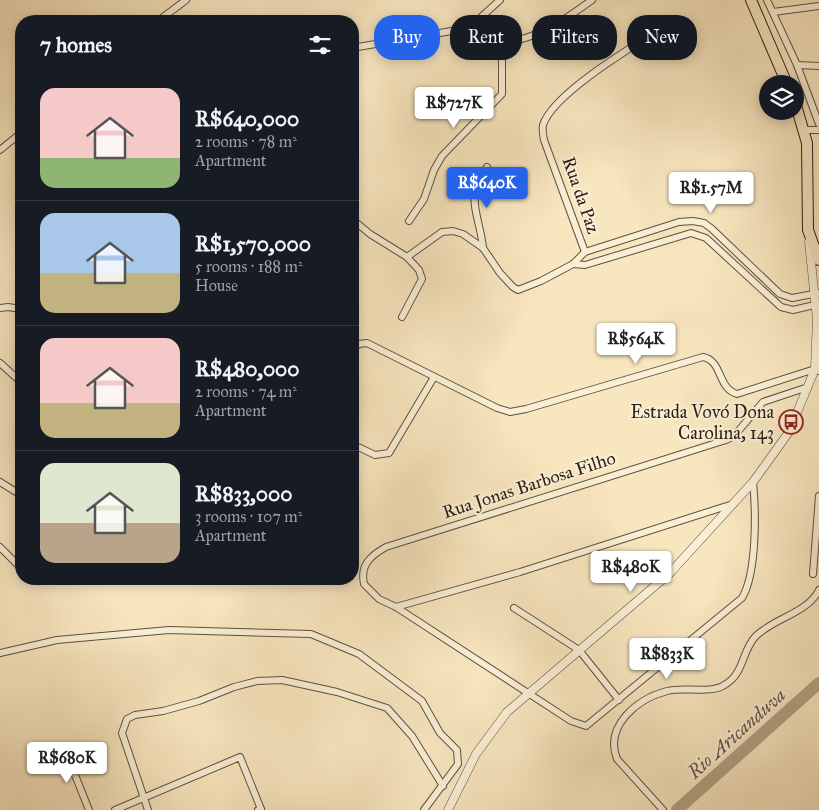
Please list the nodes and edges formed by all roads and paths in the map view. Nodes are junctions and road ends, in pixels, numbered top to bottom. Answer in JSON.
{"nodes":[{"id":1,"x":186,"y":0,"type":"edge"},
{"id":2,"x":500,"y":0,"type":"edge"},
{"id":3,"x":592,"y":0,"type":"edge"},
{"id":4,"x":751,"y":0,"type":"edge"},
{"id":5,"x":767,"y":0,"type":"edge"},
{"id":6,"x":819,"y":6,"type":"edge"},
{"id":7,"x":773,"y":12,"type":"junction"},
{"id":8,"x":166,"y":15,"type":"edge"},
{"id":9,"x":483,"y":15,"type":"edge"},
{"id":10,"x":450,"y":31,"type":"edge"},
{"id":11,"x":522,"y":38,"type":"edge"},
{"id":12,"x":359,"y":47,"type":"edge"},
{"id":13,"x":627,"y":50,"type":"edge"},
{"id":14,"x":502,"y":60,"type":"edge"},
{"id":15,"x":797,"y":66,"type":"junction"},
{"id":16,"x":819,"y":66,"type":"edge"},
{"id":17,"x":783,"y":75,"type":"edge"},
{"id":18,"x":801,"y":120,"type":"edge"},
{"id":19,"x":819,"y":124,"type":"edge"},
{"id":20,"x":805,"y":130,"type":"junction"},
{"id":21,"x":819,"y":130,"type":"edge"},
{"id":22,"x":15,"y":140,"type":"edge"},
{"id":23,"x":0,"y":150,"type":"edge"},
{"id":24,"x":487,"y":167,"type":"dead end"},
{"id":25,"x":408,"y":221,"type":"dead end"},
{"id":26,"x":359,"y":225,"type":"edge"},
{"id":27,"x":808,"y":230,"type":"junction"},
{"id":28,"x":483,"y":248,"type":"junction"},
{"id":29,"x":585,"y":252,"type":"junction"},
{"id":30,"x":407,"y":257,"type":"junction"},
{"id":31,"x":819,"y":260,"type":"edge"},
{"id":32,"x":573,"y":264,"type":"junction"},
{"id":33,"x":816,"y":294,"type":"edge"},
{"id":34,"x":818,"y":305,"type":"edge"},
{"id":35,"x":0,"y":308,"type":"edge"},
{"id":36,"x":15,"y":308,"type":"edge"},
{"id":37,"x":402,"y":317,"type":"dead end"},
{"id":38,"x":359,"y":344,"type":"edge"},
{"id":39,"x":0,"y":363,"type":"edge"},
{"id":40,"x":817,"y":370,"type":"edge"},
{"id":41,"x":15,"y":377,"type":"edge"},
{"id":42,"x":434,"y":377,"type":"junction"},
{"id":43,"x":808,"y":387,"type":"junction"},
{"id":44,"x":359,"y":447,"type":"edge"},
{"id":45,"x":0,"y":482,"type":"edge"},
{"id":46,"x":753,"y":482,"type":"junction"},
{"id":47,"x":15,"y":491,"type":"edge"},
{"id":48,"x":819,"y":496,"type":"edge"},
{"id":49,"x":734,"y":504,"type":"junction"},
{"id":50,"x":818,"y":521,"type":"edge"},
{"id":51,"x":0,"y":547,"type":"edge"},
{"id":52,"x":15,"y":562,"type":"edge"},
{"id":53,"x":813,"y":574,"type":"dead end"},
{"id":54,"x":819,"y":590,"type":"edge"},
{"id":55,"x":396,"y":607,"type":"junction"},
{"id":56,"x":514,"y":608,"type":"dead end"},
{"id":57,"x":579,"y":650,"type":"junction"},
{"id":58,"x":0,"y":653,"type":"edge"},
{"id":59,"x":527,"y":693,"type":"junction"},
{"id":60,"x":619,"y":700,"type":"junction"},
{"id":61,"x":66,"y":750,"type":"dead end"},
{"id":62,"x":443,"y":786,"type":"junction"},
{"id":63,"x":143,"y":798,"type":"junction"},
{"id":64,"x":662,"y":809,"type":"edge"},
{"id":65,"x":89,"y":810,"type":"edge"},
{"id":66,"x":114,"y":810,"type":"edge"},
{"id":67,"x":148,"y":810,"type":"edge"},
{"id":68,"x":258,"y":810,"type":"edge"},
{"id":69,"x":424,"y":810,"type":"edge"},
{"id":70,"x":448,"y":810,"type":"edge"}],
"edges":[{"from":1,"to":8,"type":"street"},
{"from":2,"to":9,"type":"street"},
{"from":3,"to":11,"type":"street"},
{"from":4,"to":17,"type":"main road"},
{"from":5,"to":7,"type":"street"},
{"from":6,"to":7,"type":"street"},
{"from":7,"to":15,"type":"street"},
{"from":10,"to":12,"type":"street"},
{"from":13,"to":29,"type":"street","name":"Rua da Paz"},
{"from":14,"to":25,"type":"street"},
{"from":15,"to":16,"type":"street"},
{"from":15,"to":19,"type":"street"},
{"from":18,"to":20,"type":"main road"},
{"from":20,"to":21,"type":"street"},
{"from":20,"to":27,"type":"main road"},
{"from":22,"to":23,"type":"street"},
{"from":24,"to":28,"type":"street"},
{"from":26,"to":30,"type":"street"},
{"from":27,"to":31,"type":"main road"},
{"from":27,"to":33,"type":"street"},
{"from":28,"to":30,"type":"street"},
{"from":28,"to":32,"type":"street"},
{"from":29,"to":32,"type":"street"},
{"from":29,"to":33,"type":"street"},
{"from":30,"to":37,"type":"street"},
{"from":32,"to":34,"type":"street"},
{"from":33,"to":34,"type":"street"},
{"from":34,"to":40,"type":"street"},
{"from":35,"to":36,"type":"street"},
{"from":38,"to":42,"type":"street"},
{"from":39,"to":41,"type":"street"},
{"from":40,"to":42,"type":"street"},
{"from":40,"to":43,"type":"street"},
{"from":42,"to":44,"type":"street"},
{"from":43,"to":46,"type":"street"},
{"from":43,"to":55,"type":"street","name":"Rua Jonas Barbosa Filho"},
{"from":45,"to":47,"type":"street"},
{"from":46,"to":49,"type":"street"},
{"from":46,"to":60,"type":"street"},
{"from":48,"to":50,"type":"street"},
{"from":49,"to":55,"type":"street"},
{"from":49,"to":57,"type":"street"},
{"from":50,"to":53,"type":"street"},
{"from":51,"to":52,"type":"street"},
{"from":54,"to":64,"type":"street"},
{"from":55,"to":59,"type":"street","name":"Rua Jonas Barbosa Filho"},
{"from":56,"to":57,"type":"street"},
{"from":57,"to":59,"type":"street"},
{"from":57,"to":60,"type":"street"},
{"from":58,"to":62,"type":"street"},
{"from":59,"to":60,"type":"street","name":"Rua Jonas Barbosa Filho"},
{"from":59,"to":70,"type":"street"},
{"from":61,"to":65,"type":"street"},
{"from":62,"to":63,"type":"street"},
{"from":62,"to":69,"type":"street"},
{"from":63,"to":66,"type":"street"},
{"from":63,"to":67,"type":"street"},
{"from":63,"to":68,"type":"street"}]}
